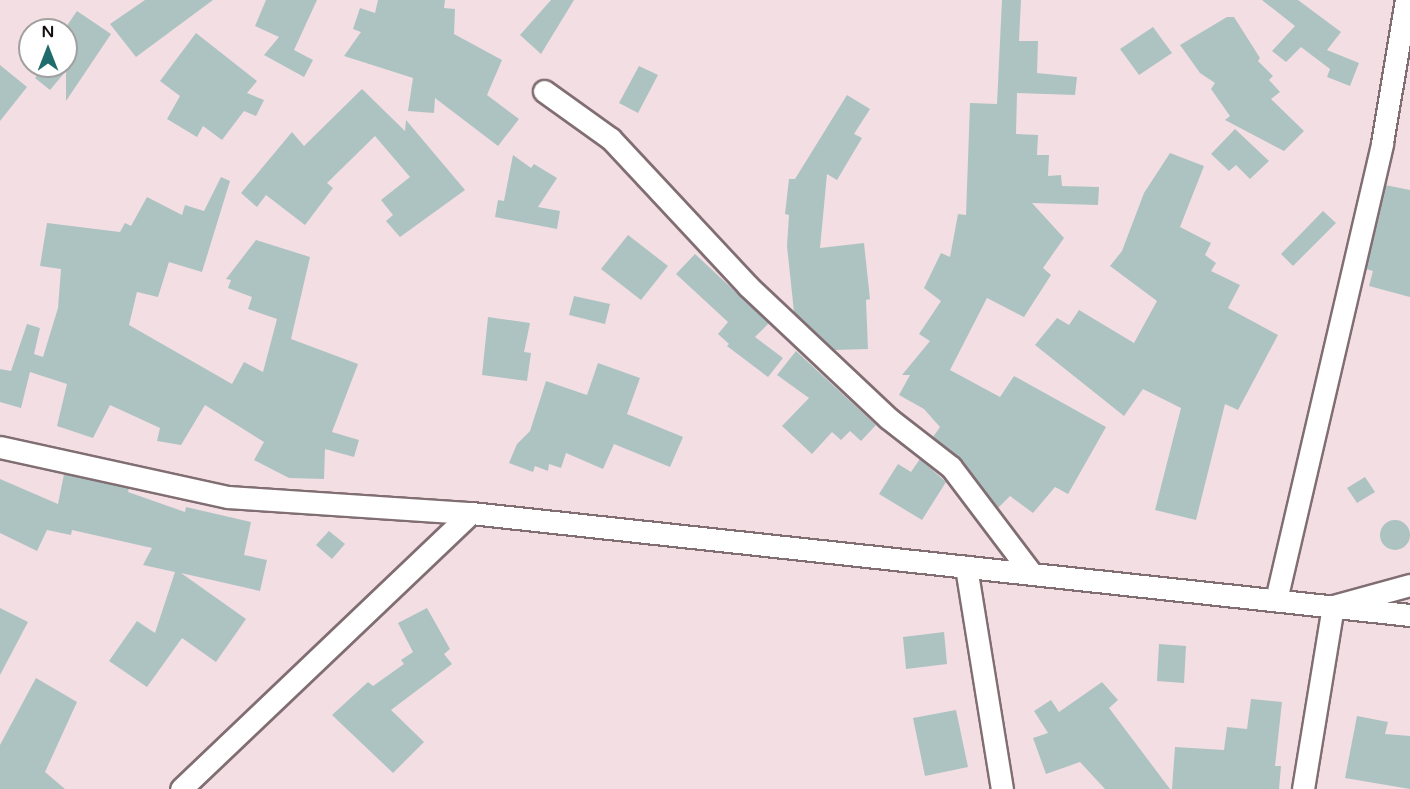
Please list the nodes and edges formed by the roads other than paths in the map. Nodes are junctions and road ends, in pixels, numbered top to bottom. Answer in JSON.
{"nodes":[{"id":1,"x":1406,"y":0,"type":"edge"},
{"id":2,"x":544,"y":91,"type":"dead end"},
{"id":3,"x":0,"y":447,"type":"edge"},
{"id":4,"x":471,"y":513,"type":"junction"},
{"id":5,"x":966,"y":567,"type":"junction"},
{"id":6,"x":1032,"y":574,"type":"junction"},
{"id":7,"x":1410,"y":585,"type":"edge"},
{"id":8,"x":1276,"y":600,"type":"junction"},
{"id":9,"x":1333,"y":606,"type":"junction"},
{"id":10,"x":1410,"y":615,"type":"edge"},
{"id":11,"x":181,"y":789,"type":"edge"},
{"id":12,"x":1002,"y":789,"type":"edge"},
{"id":13,"x":1303,"y":789,"type":"edge"}],
"edges":[{"from":1,"to":8,"type":"street"},
{"from":2,"to":6,"type":"street"},
{"from":3,"to":4,"type":"street"},
{"from":4,"to":5,"type":"street"},
{"from":4,"to":11,"type":"street"},
{"from":5,"to":6,"type":"street"},
{"from":5,"to":12,"type":"street"},
{"from":6,"to":8,"type":"street"},
{"from":7,"to":9,"type":"street"},
{"from":8,"to":9,"type":"street"},
{"from":9,"to":10,"type":"street"},
{"from":9,"to":13,"type":"street"}]}
